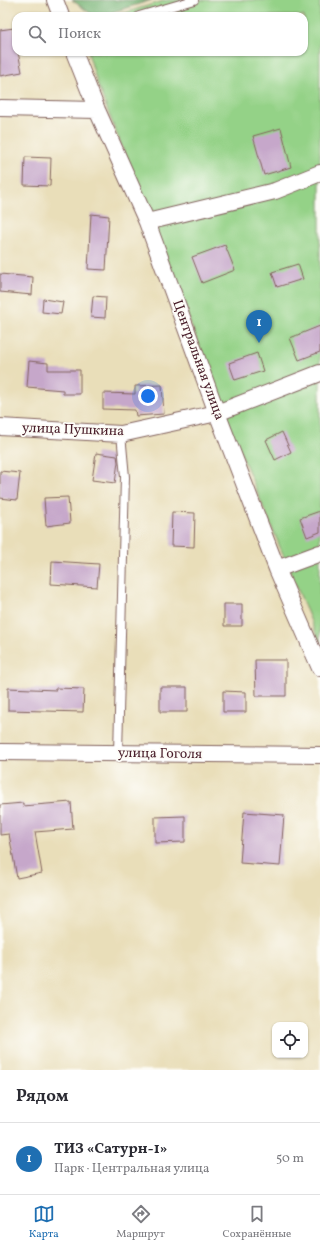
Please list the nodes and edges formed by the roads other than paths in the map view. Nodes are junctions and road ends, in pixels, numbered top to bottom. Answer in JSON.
{"nodes":[{"id":1,"x":55,"y":0,"type":"edge"},
{"id":2,"x":194,"y":0,"type":"edge"},
{"id":3,"x":60,"y":12,"type":"edge"},
{"id":4,"x":153,"y":12,"type":"edge"},
{"id":5,"x":76,"y":56,"type":"edge"},
{"id":6,"x":0,"y":108,"type":"edge"},
{"id":7,"x":97,"y":110,"type":"junction"},
{"id":8,"x":320,"y":173,"type":"edge"},
{"id":9,"x":147,"y":222,"type":"junction"},
{"id":10,"x":320,"y":373,"type":"edge"},
{"id":11,"x":217,"y":413,"type":"junction"},
{"id":12,"x":0,"y":427,"type":"edge"},
{"id":13,"x":121,"y":434,"type":"junction"},
{"id":14,"x":320,"y":553,"type":"edge"},
{"id":15,"x":277,"y":569,"type":"junction"},
{"id":16,"x":320,"y":668,"type":"edge"},
{"id":17,"x":0,"y":752,"type":"edge"},
{"id":18,"x":118,"y":753,"type":"junction"},
{"id":19,"x":320,"y":756,"type":"edge"}],
"edges":[{"from":1,"to":3,"type":"street"},
{"from":2,"to":4,"type":"lane"},
{"from":5,"to":7,"type":"street","name":"Центральная улица"},
{"from":6,"to":7,"type":"street"},
{"from":7,"to":9,"type":"street","name":"Центральная улица"},
{"from":8,"to":9,"type":"street"},
{"from":9,"to":11,"type":"street","name":"Центральная улица"},
{"from":10,"to":11,"type":"street","name":"улица Пушкина"},
{"from":11,"to":13,"type":"street","name":"улица Пушкина"},
{"from":11,"to":15,"type":"street","name":"Центральная улица"},
{"from":12,"to":13,"type":"street","name":"улица Пушкина"},
{"from":13,"to":18,"type":"lane"},
{"from":14,"to":15,"type":"street"},
{"from":15,"to":16,"type":"street","name":"Центральная улица"},
{"from":17,"to":18,"type":"street","name":"улица Гоголя"},
{"from":18,"to":19,"type":"street","name":"улица Гоголя"}]}
